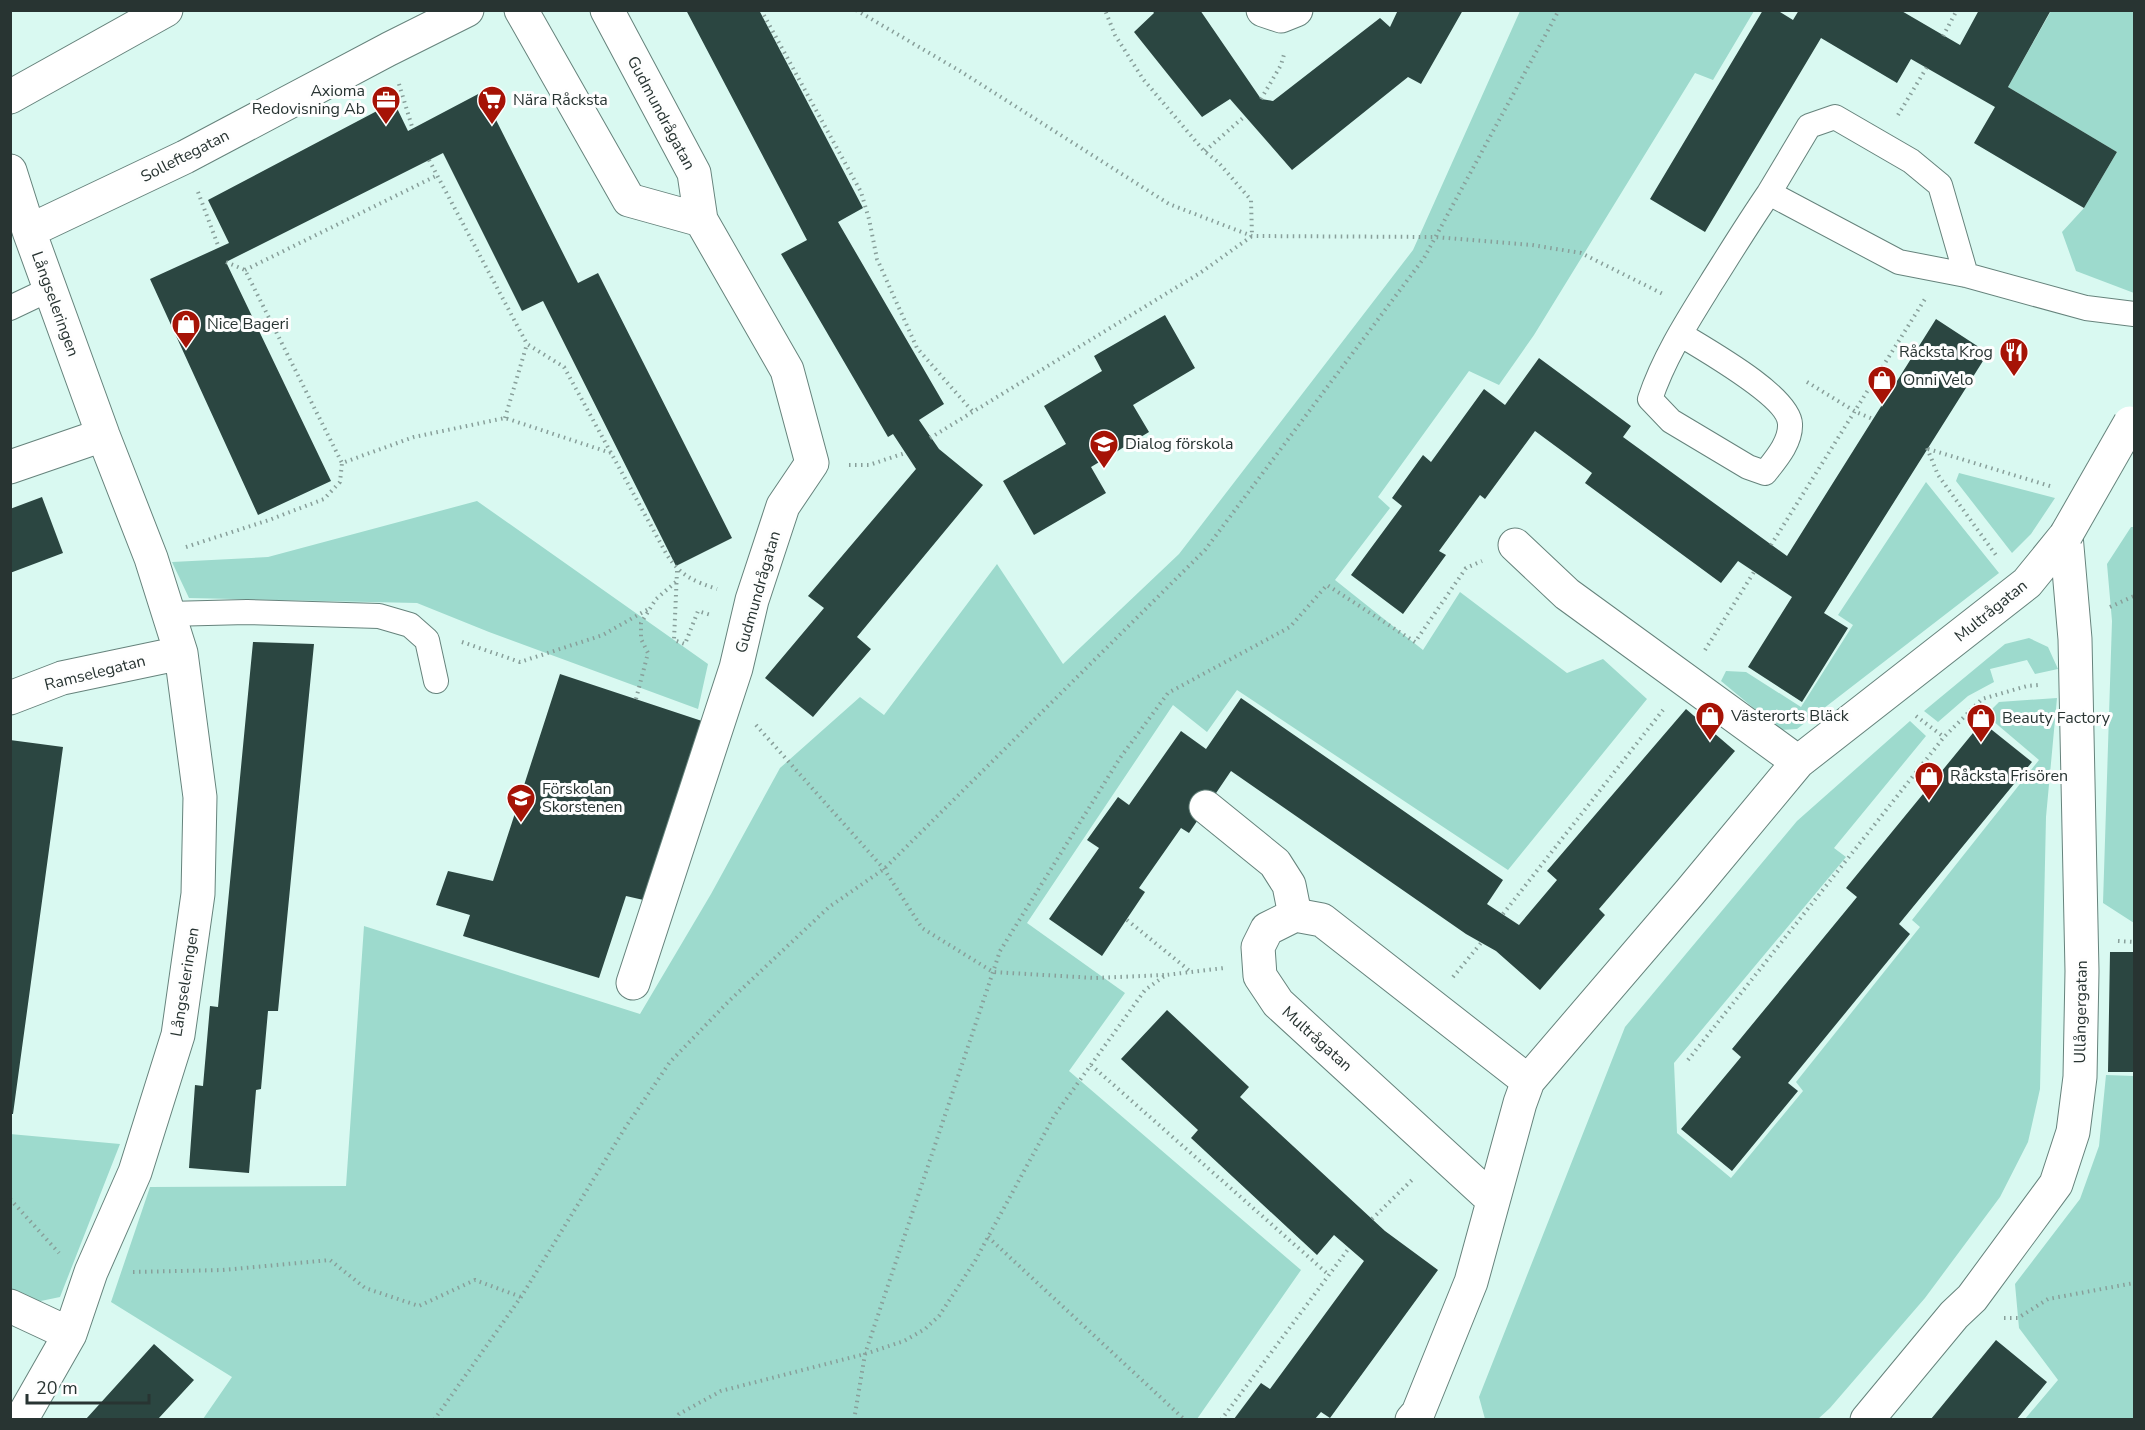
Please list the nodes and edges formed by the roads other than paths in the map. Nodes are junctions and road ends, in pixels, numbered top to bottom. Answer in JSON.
{"nodes":[{"id":1,"x":166,"y":10,"type":"edge"},
{"id":2,"x":467,"y":10,"type":"edge"},
{"id":3,"x":521,"y":10,"type":"edge"},
{"id":4,"x":607,"y":10,"type":"edge"},
{"id":5,"x":10,"y":97,"type":"edge"},
{"id":6,"x":10,"y":171,"type":"edge"},
{"id":7,"x":1769,"y":193,"type":"junction"},
{"id":8,"x":701,"y":220,"type":"junction"},
{"id":9,"x":20,"y":233,"type":"edge"},
{"id":10,"x":1954,"y":273,"type":"junction"},
{"id":11,"x":50,"y":289,"type":"junction"},
{"id":12,"x":10,"y":309,"type":"edge"},
{"id":13,"x":2134,"y":314,"type":"edge"},
{"id":14,"x":1680,"y":334,"type":"junction"},
{"id":15,"x":2132,"y":420,"type":"edge"},
{"id":16,"x":103,"y":435,"type":"junction"},
{"id":17,"x":10,"y":467,"type":"edge"},
{"id":18,"x":2066,"y":535,"type":"junction"},
{"id":19,"x":1515,"y":545,"type":"road end"},
{"id":20,"x":168,"y":614,"type":"junction"},
{"id":21,"x":181,"y":653,"type":"junction"},
{"id":22,"x":436,"y":681,"type":"dead end"},
{"id":23,"x":10,"y":698,"type":"edge"},
{"id":24,"x":1798,"y":762,"type":"junction"},
{"id":25,"x":1206,"y":807,"type":"dead end"},
{"id":26,"x":1295,"y":915,"type":"junction"},
{"id":27,"x":633,"y":983,"type":"dead end"},
{"id":28,"x":1528,"y":1081,"type":"junction"},
{"id":29,"x":1492,"y":1200,"type":"junction"},
{"id":30,"x":10,"y":1306,"type":"edge"},
{"id":31,"x":70,"y":1334,"type":"junction"},
{"id":32,"x":1418,"y":1417,"type":"edge"},
{"id":33,"x":21,"y":1419,"type":"edge"},
{"id":34,"x":1867,"y":1419,"type":"edge"}],
"edges":[{"from":1,"to":5,"type":"street"},
{"from":2,"to":9,"type":"street","name":"Solleftegatan"},
{"from":3,"to":8,"type":"street"},
{"from":4,"to":8,"type":"street","name":"Gudmundrågatan"},
{"from":6,"to":9,"type":"street","name":"Långseleringen"},
{"from":7,"to":10,"type":"lane"},
{"from":7,"to":10,"type":"lane"},
{"from":7,"to":14,"type":"lane"},
{"from":8,"to":27,"type":"street","name":"Gudmundrågatan"},
{"from":9,"to":11,"type":"street","name":"Långseleringen"},
{"from":10,"to":13,"type":"lane"},
{"from":11,"to":12,"type":"lane"},
{"from":11,"to":16,"type":"street","name":"Långseleringen"},
{"from":14,"to":14,"type":"lane"},
{"from":15,"to":18,"type":"street","name":"Multrågatan","bridge":true},
{"from":16,"to":17,"type":"street"},
{"from":16,"to":20,"type":"street","name":"Långseleringen"},
{"from":18,"to":24,"type":"street","name":"Multrågatan"},
{"from":18,"to":34,"type":"street","name":"Ullångergatan"},
{"from":19,"to":24,"type":"street"},
{"from":20,"to":21,"type":"street","name":"Långseleringen"},
{"from":20,"to":22,"type":"lane"},
{"from":21,"to":23,"type":"street","name":"Ramselegatan"},
{"from":21,"to":31,"type":"street","name":"Långseleringen"},
{"from":24,"to":28,"type":"street","name":"Multrågatan"},
{"from":25,"to":26,"type":"street"},
{"from":26,"to":28,"type":"street"},
{"from":26,"to":29,"type":"street","name":"Multrågatan"},
{"from":28,"to":29,"type":"street","name":"Multrågatan"},
{"from":29,"to":32,"type":"street","name":"Multrågatan"},
{"from":30,"to":31,"type":"street"},
{"from":31,"to":33,"type":"street","name":"Långseleringen"}]}
